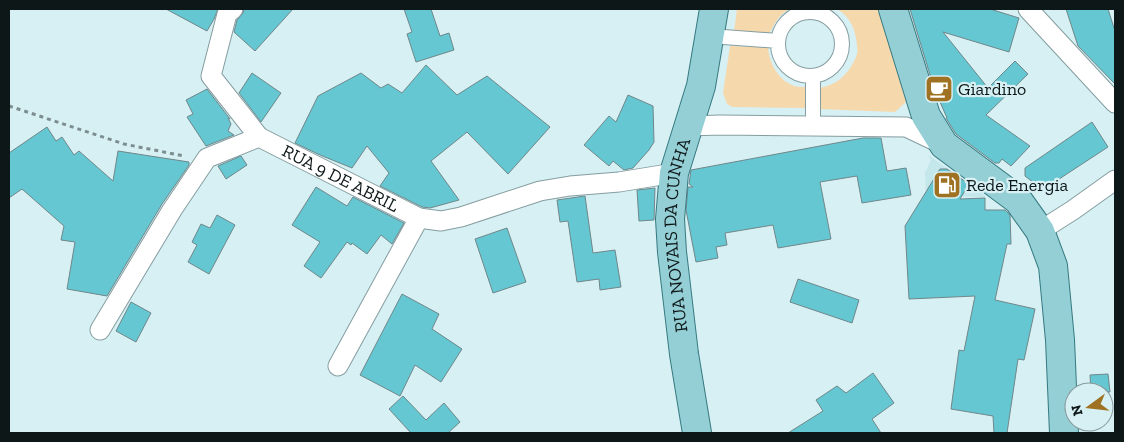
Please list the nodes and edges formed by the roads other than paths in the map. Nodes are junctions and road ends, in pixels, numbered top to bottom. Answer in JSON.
{"nodes":[{"id":1,"x":233,"y":9,"type":"edge"},
{"id":2,"x":714,"y":9,"type":"edge"},
{"id":3,"x":893,"y":9,"type":"edge"},
{"id":4,"x":1028,"y":9,"type":"edge"},
{"id":5,"x":810,"y":11,"type":"edge"},
{"id":6,"x":710,"y":36,"type":"junction"},
{"id":7,"x":778,"y":41,"type":"junction"},
{"id":8,"x":813,"y":76,"type":"junction"},
{"id":9,"x":1115,"y":103,"type":"edge"},
{"id":10,"x":688,"y":126,"type":"junction"},
{"id":11,"x":813,"y":126,"type":"junction"},
{"id":12,"x":259,"y":137,"type":"junction"},
{"id":13,"x":944,"y":145,"type":"junction"},
{"id":14,"x":674,"y":173,"type":"junction"},
{"id":15,"x":1115,"y":180,"type":"edge"},
{"id":16,"x":419,"y":218,"type":"junction"},
{"id":17,"x":1040,"y":231,"type":"junction"},
{"id":18,"x":100,"y":330,"type":"dead end"},
{"id":19,"x":338,"y":366,"type":"dead end"},
{"id":20,"x":697,"y":433,"type":"edge"},
{"id":21,"x":1064,"y":433,"type":"edge"}],
"edges":[{"from":1,"to":12,"type":"street"},
{"from":2,"to":6,"type":"main road","name":"RUA NOVAIS DA CUNHA"},
{"from":3,"to":13,"type":"main road"},
{"from":4,"to":9,"type":"street"},
{"from":5,"to":7,"type":"street"},
{"from":5,"to":8,"type":"street"},
{"from":6,"to":7,"type":"street"},
{"from":6,"to":10,"type":"main road","name":"RUA NOVAIS DA CUNHA"},
{"from":7,"to":8,"type":"street"},
{"from":8,"to":11,"type":"street"},
{"from":10,"to":11,"type":"street"},
{"from":10,"to":14,"type":"main road","name":"RUA NOVAIS DA CUNHA"},
{"from":11,"to":13,"type":"street"},
{"from":12,"to":16,"type":"street","name":"RUA 9 DE ABRIL"},
{"from":12,"to":18,"type":"street"},
{"from":13,"to":17,"type":"main road"},
{"from":14,"to":16,"type":"street","name":"RUA 9 DE ABRIL"},
{"from":14,"to":20,"type":"main road","name":"RUA NOVAIS DA CUNHA"},
{"from":15,"to":17,"type":"street"},
{"from":16,"to":19,"type":"street"},
{"from":17,"to":21,"type":"main road"}]}
